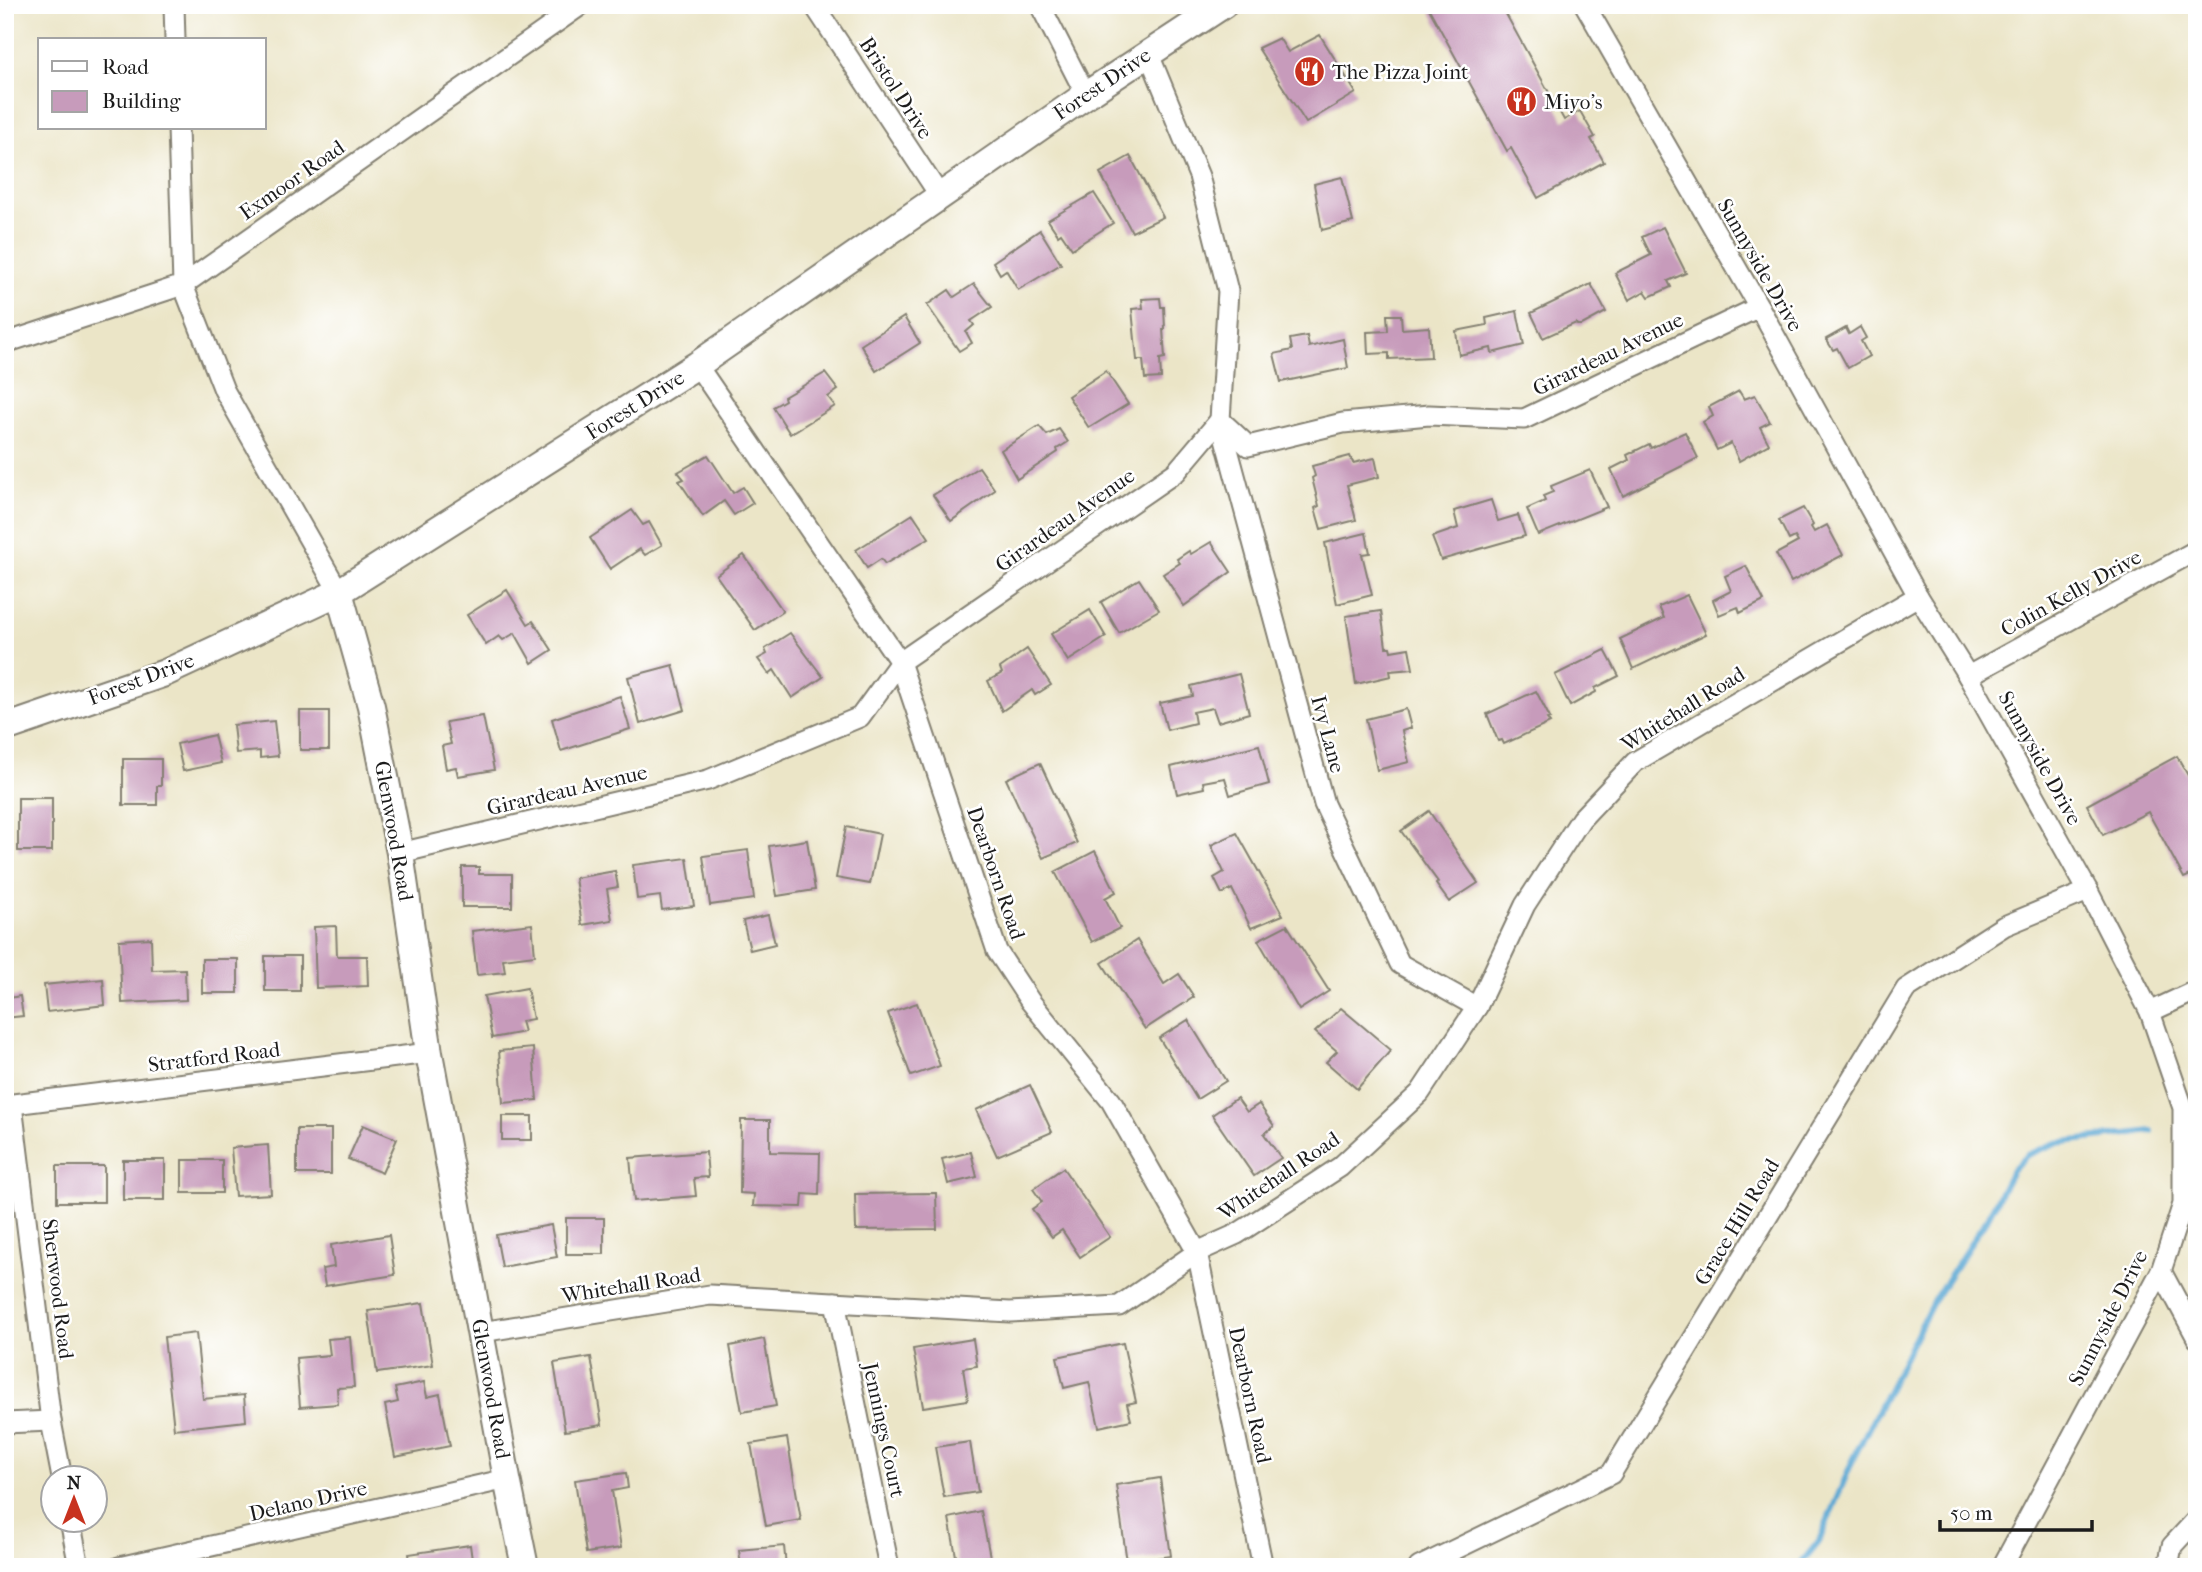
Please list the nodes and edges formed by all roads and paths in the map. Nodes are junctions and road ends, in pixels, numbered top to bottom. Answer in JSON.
{"nodes":[{"id":1,"x":174,"y":5,"type":"edge"},
{"id":2,"x":581,"y":5,"type":"edge"},
{"id":3,"x":814,"y":5,"type":"edge"},
{"id":4,"x":1040,"y":5,"type":"edge"},
{"id":5,"x":1223,"y":5,"type":"edge"},
{"id":6,"x":1585,"y":5,"type":"edge"},
{"id":7,"x":175,"y":38,"type":"edge"},
{"id":8,"x":1148,"y":52,"type":"junction"},
{"id":9,"x":1086,"y":94,"type":"junction"},
{"id":10,"x":178,"y":130,"type":"edge"},
{"id":11,"x":940,"y":196,"type":"junction"},
{"id":12,"x":183,"y":285,"type":"junction"},
{"id":13,"x":1759,"y":307,"type":"junction"},
{"id":14,"x":5,"y":343,"type":"edge"},
{"id":15,"x":697,"y":365,"type":"junction"},
{"id":16,"x":1220,"y":419,"type":"junction"},
{"id":17,"x":2197,"y":550,"type":"edge"},
{"id":18,"x":339,"y":593,"type":"junction"},
{"id":19,"x":1919,"y":596,"type":"junction"},
{"id":20,"x":900,"y":662,"type":"junction"},
{"id":21,"x":1968,"y":676,"type":"junction"},
{"id":22,"x":5,"y":728,"type":"edge"},
{"id":23,"x":400,"y":853,"type":"junction"},
{"id":24,"x":2088,"y":891,"type":"junction"},
{"id":25,"x":2197,"y":990,"type":"edge"},
{"id":26,"x":1477,"y":1007,"type":"junction"},
{"id":27,"x":2150,"y":1012,"type":"junction"},
{"id":28,"x":429,"y":1053,"type":"junction"},
{"id":29,"x":9,"y":1105,"type":"edge"},
{"id":30,"x":1197,"y":1252,"type":"junction"},
{"id":31,"x":2161,"y":1271,"type":"junction"},
{"id":32,"x":835,"y":1302,"type":"junction"},
{"id":33,"x":481,"y":1332,"type":"junction"},
{"id":34,"x":2197,"y":1338,"type":"edge"},
{"id":35,"x":51,"y":1421,"type":"junction"},
{"id":36,"x":5,"y":1423,"type":"edge"},
{"id":37,"x":59,"y":1464,"type":"edge"},
{"id":38,"x":507,"y":1479,"type":"junction"},
{"id":39,"x":2197,"y":1519,"type":"edge"},
{"id":40,"x":73,"y":1534,"type":"edge"},
{"id":41,"x":79,"y":1567,"type":"edge"},
{"id":42,"x":119,"y":1567,"type":"edge"},
{"id":43,"x":525,"y":1567,"type":"edge"},
{"id":44,"x":889,"y":1567,"type":"edge"},
{"id":45,"x":1263,"y":1567,"type":"edge"},
{"id":46,"x":1419,"y":1567,"type":"edge"},
{"id":47,"x":2002,"y":1567,"type":"edge"},
{"id":48,"x":2168,"y":1567,"type":"edge"}],
"edges":[{"from":1,"to":7,"type":"street"},
{"from":2,"to":12,"type":"street","name":"Exmoor Road"},
{"from":3,"to":11,"type":"street","name":"Bristol Drive"},
{"from":4,"to":9,"type":"street"},
{"from":5,"to":8,"type":"main road","name":"Forest Drive"},
{"from":6,"to":13,"type":"street","name":"Sunnyside Drive"},
{"from":8,"to":9,"type":"main road","name":"Forest Drive"},
{"from":8,"to":16,"type":"street","name":"Ivy Lane"},
{"from":9,"to":11,"type":"main road","name":"Forest Drive"},
{"from":10,"to":12,"type":"street","name":"Glenwood Road"},
{"from":11,"to":15,"type":"main road","name":"Forest Drive"},
{"from":12,"to":14,"type":"street","name":"Exmoor Road"},
{"from":12,"to":18,"type":"street","name":"Glenwood Road"},
{"from":13,"to":16,"type":"street","name":"Girardeau Avenue"},
{"from":13,"to":19,"type":"street","name":"Sunnyside Drive"},
{"from":15,"to":18,"type":"main road","name":"Forest Drive"},
{"from":15,"to":20,"type":"street","name":"Dearborn Road"},
{"from":16,"to":20,"type":"street","name":"Girardeau Avenue"},
{"from":16,"to":26,"type":"street","name":"Ivy Lane"},
{"from":17,"to":21,"type":"street","name":"Colin Kelly Drive"},
{"from":18,"to":22,"type":"main road","name":"Forest Drive"},
{"from":18,"to":23,"type":"main road","name":"Glenwood Road"},
{"from":19,"to":21,"type":"street","name":"Sunnyside Drive"},
{"from":19,"to":26,"type":"street","name":"Whitehall Road"},
{"from":20,"to":23,"type":"street","name":"Girardeau Avenue"},
{"from":20,"to":30,"type":"street","name":"Dearborn Road"},
{"from":21,"to":24,"type":"street","name":"Sunnyside Drive"},
{"from":23,"to":28,"type":"main road","name":"Glenwood Road"},
{"from":24,"to":27,"type":"street","name":"Sunnyside Drive"},
{"from":24,"to":46,"type":"street","name":"Grace Hill Road"},
{"from":25,"to":27,"type":"street"},
{"from":26,"to":30,"type":"street","name":"Whitehall Road"},
{"from":27,"to":31,"type":"street","name":"Sunnyside Drive"},
{"from":28,"to":29,"type":"street","name":"Stratford Road"},
{"from":28,"to":33,"type":"main road","name":"Glenwood Road"},
{"from":29,"to":35,"type":"street","name":"Sherwood Road"},
{"from":30,"to":32,"type":"street","name":"Whitehall Road"},
{"from":30,"to":45,"type":"street","name":"Dearborn Road"},
{"from":31,"to":34,"type":"street"},
{"from":31,"to":47,"type":"street","name":"Sunnyside Drive"},
{"from":32,"to":33,"type":"street","name":"Whitehall Road"},
{"from":32,"to":44,"type":"street","name":"Jennings Court"},
{"from":33,"to":38,"type":"main road","name":"Glenwood Road"},
{"from":35,"to":36,"type":"street"},
{"from":35,"to":37,"type":"street","name":"Sherwood Road"},
{"from":38,"to":42,"type":"street","name":"Delano Drive"},
{"from":38,"to":43,"type":"main road","name":"Glenwood Road"},
{"from":39,"to":48,"type":"street"},
{"from":40,"to":41,"type":"street"}]}
